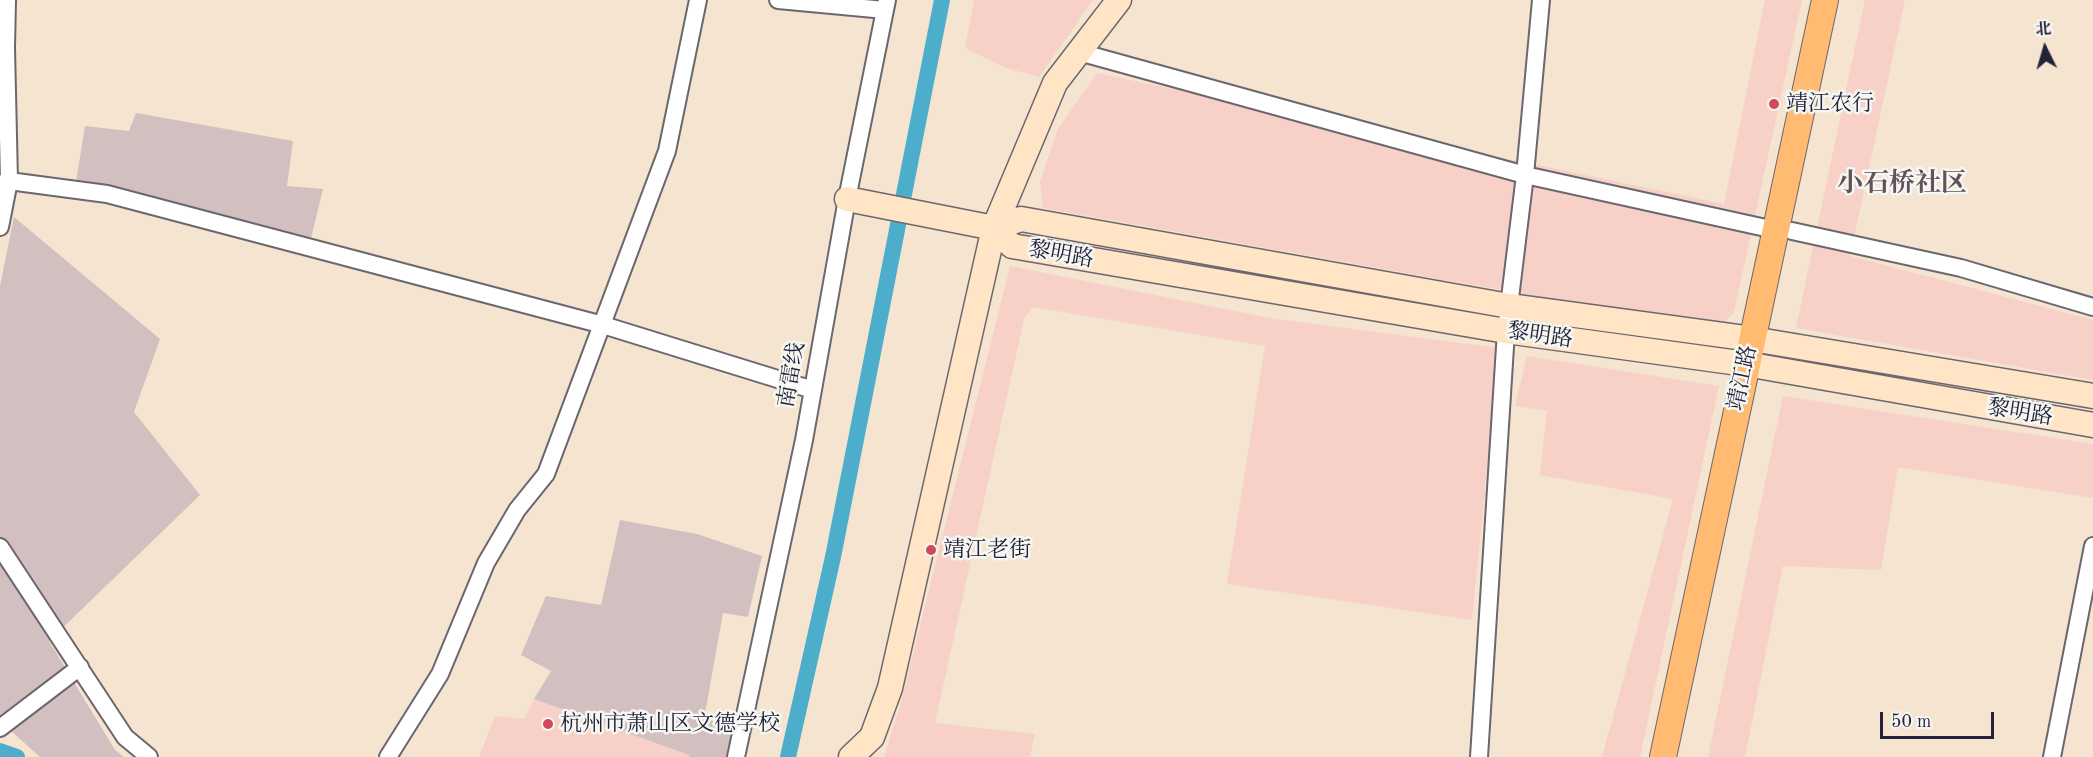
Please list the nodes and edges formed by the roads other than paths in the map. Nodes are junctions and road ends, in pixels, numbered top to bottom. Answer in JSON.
{"nodes":[{"id":1,"x":7,"y":0,"type":"edge"},
{"id":2,"x":698,"y":0,"type":"edge"},
{"id":3,"x":778,"y":0,"type":"edge"},
{"id":4,"x":1119,"y":0,"type":"edge"},
{"id":5,"x":1541,"y":0,"type":"edge"},
{"id":6,"x":1825,"y":0,"type":"edge"},
{"id":7,"x":1841,"y":0,"type":"edge"},
{"id":8,"x":886,"y":5,"type":"edge"},
{"id":9,"x":3,"y":48,"type":"edge"},
{"id":10,"x":1079,"y":52,"type":"junction"},
{"id":11,"x":1525,"y":175,"type":"junction"},
{"id":12,"x":3,"y":181,"type":"edge"},
{"id":13,"x":857,"y":201,"type":"junction"},
{"id":14,"x":0,"y":227,"type":"edge"},
{"id":15,"x":994,"y":228,"type":"junction"},
{"id":16,"x":1784,"y":230,"type":"junction"},
{"id":17,"x":1509,"y":306,"type":"junction"},
{"id":18,"x":2093,"y":307,"type":"edge"},
{"id":19,"x":603,"y":326,"type":"junction"},
{"id":20,"x":1506,"y":331,"type":"junction"},
{"id":21,"x":1758,"y":354,"type":"junction"},
{"id":22,"x":813,"y":390,"type":"junction"},
{"id":23,"x":2093,"y":396,"type":"edge"},
{"id":24,"x":2093,"y":424,"type":"edge"},
{"id":25,"x":2093,"y":546,"type":"edge"},
{"id":26,"x":0,"y":547,"type":"edge"},
{"id":27,"x":80,"y":667,"type":"junction"},
{"id":28,"x":0,"y":728,"type":"edge"},
{"id":29,"x":872,"y":747,"type":"edge"},
{"id":30,"x":149,"y":757,"type":"edge"},
{"id":31,"x":388,"y":757,"type":"edge"},
{"id":32,"x":736,"y":757,"type":"edge"},
{"id":33,"x":851,"y":757,"type":"edge"},
{"id":34,"x":1479,"y":757,"type":"edge"},
{"id":35,"x":1663,"y":757,"type":"edge"},
{"id":36,"x":1681,"y":757,"type":"edge"},
{"id":37,"x":2052,"y":757,"type":"edge"}],
"edges":[{"from":1,"to":9,"type":"street"},
{"from":2,"to":19,"type":"street"},
{"from":3,"to":8,"type":"street"},
{"from":4,"to":10,"type":"main road"},
{"from":5,"to":11,"type":"street"},
{"from":6,"to":16,"type":"main road","name":"靖江路"},
{"from":7,"to":16,"type":"main road","name":"靖江路"},
{"from":8,"to":13,"type":"street","name":"南雷线"},
{"from":9,"to":12,"type":"street"},
{"from":10,"to":11,"type":"street"},
{"from":10,"to":15,"type":"main road"},
{"from":11,"to":16,"type":"street"},
{"from":11,"to":17,"type":"street"},
{"from":12,"to":14,"type":"street"},
{"from":12,"to":19,"type":"street"},
{"from":13,"to":15,"type":"main road"},
{"from":13,"to":22,"type":"street","name":"南雷线"},
{"from":15,"to":17,"type":"main road","name":"黎明路"},
{"from":15,"to":20,"type":"main road","name":"黎明路"},
{"from":15,"to":29,"type":"main road"},
{"from":16,"to":18,"type":"street"},
{"from":16,"to":21,"type":"main road","name":"靖江路"},
{"from":17,"to":20,"type":"street"},
{"from":17,"to":21,"type":"main road","name":"黎明路"},
{"from":19,"to":22,"type":"street"},
{"from":19,"to":31,"type":"street"},
{"from":20,"to":21,"type":"main road","name":"黎明路"},
{"from":20,"to":34,"type":"street"},
{"from":21,"to":23,"type":"main road","name":"黎明路"},
{"from":21,"to":24,"type":"main road","name":"黎明路"},
{"from":21,"to":35,"type":"main road","name":"靖江路"},
{"from":21,"to":36,"type":"main road","name":"靖江路"},
{"from":22,"to":32,"type":"street","name":"南雷线"},
{"from":25,"to":37,"type":"street"},
{"from":26,"to":27,"type":"street"},
{"from":27,"to":28,"type":"street"},
{"from":27,"to":30,"type":"street"},
{"from":29,"to":33,"type":"main road"}]}
